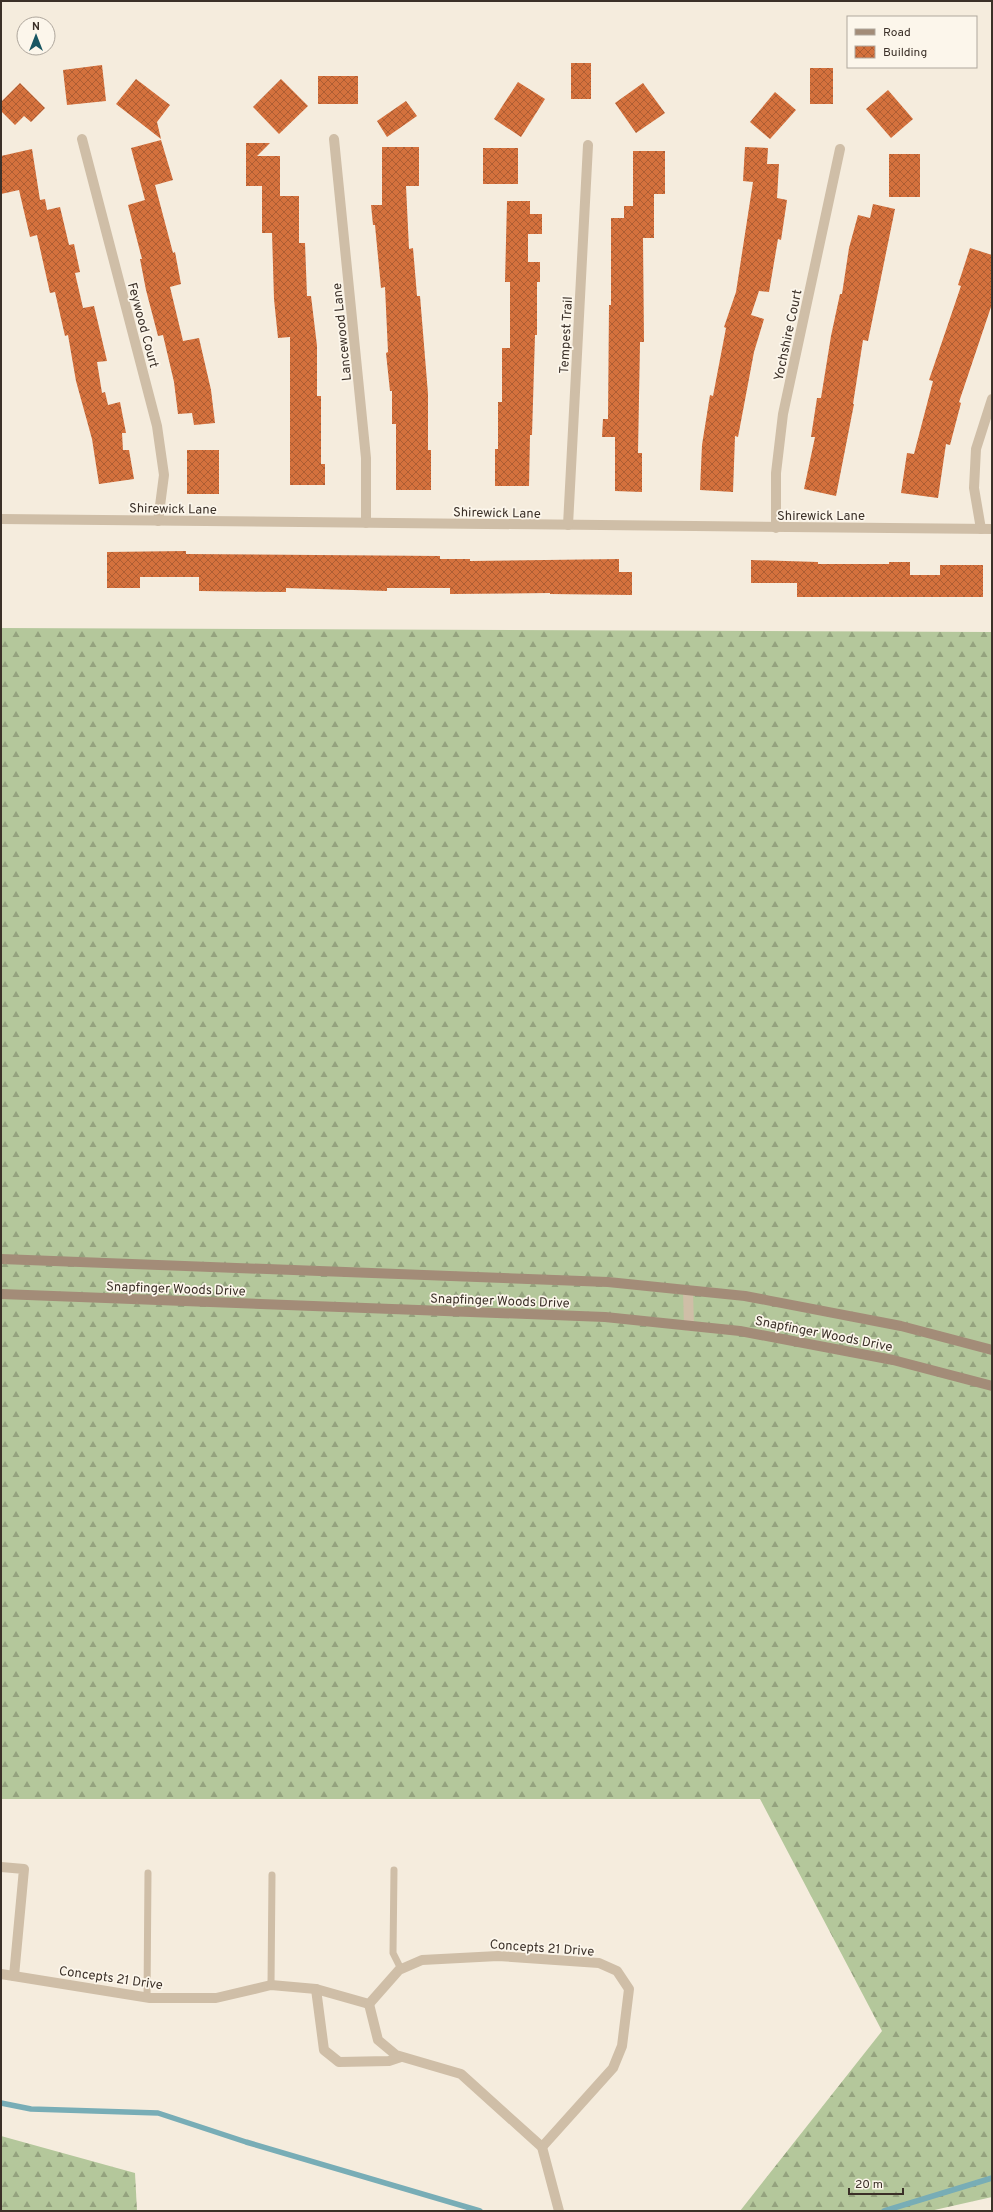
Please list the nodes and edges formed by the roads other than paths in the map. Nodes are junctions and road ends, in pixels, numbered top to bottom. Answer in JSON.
{"nodes":[{"id":1,"x":82,"y":139,"type":"dead end"},
{"id":2,"x":334,"y":139,"type":"dead end"},
{"id":3,"x":588,"y":145,"type":"dead end"},
{"id":4,"x":840,"y":149,"type":"dead end"},
{"id":5,"x":992,"y":399,"type":"edge"},
{"id":6,"x":1,"y":519,"type":"edge"},
{"id":7,"x":158,"y":521,"type":"junction"},
{"id":8,"x":366,"y":523,"type":"junction"},
{"id":9,"x":568,"y":525,"type":"junction"},
{"id":10,"x":776,"y":528,"type":"junction"},
{"id":11,"x":981,"y":529,"type":"junction"},
{"id":12,"x":992,"y":529,"type":"edge"},
{"id":13,"x":1,"y":1259,"type":"edge"},
{"id":14,"x":688,"y":1290,"type":"junction"},
{"id":15,"x":1,"y":1294,"type":"edge"},
{"id":16,"x":689,"y":1326,"type":"junction"},
{"id":17,"x":992,"y":1350,"type":"edge"},
{"id":18,"x":992,"y":1386,"type":"edge"},
{"id":19,"x":1,"y":1867,"type":"edge"},
{"id":20,"x":394,"y":1870,"type":"dead end"},
{"id":21,"x":148,"y":1873,"type":"dead end"},
{"id":22,"x":272,"y":1875,"type":"dead end"},
{"id":23,"x":400,"y":1969,"type":"junction"},
{"id":24,"x":1,"y":1974,"type":"edge"},
{"id":25,"x":14,"y":1976,"type":"junction"},
{"id":26,"x":271,"y":1985,"type":"junction"},
{"id":27,"x":316,"y":1989,"type":"junction"},
{"id":28,"x":147,"y":1998,"type":"junction"},
{"id":29,"x":369,"y":2004,"type":"junction"},
{"id":30,"x":400,"y":2057,"type":"junction"},
{"id":31,"x":542,"y":2147,"type":"junction"},
{"id":32,"x":558,"y":2211,"type":"edge"}],
"edges":[{"from":1,"to":7,"type":"street","name":"Feywood Court"},
{"from":2,"to":8,"type":"street","name":"Lancewood Lane"},
{"from":3,"to":9,"type":"street","name":"Tempest Trail"},
{"from":4,"to":10,"type":"street","name":"Yochshire Court"},
{"from":5,"to":11,"type":"street"},
{"from":6,"to":7,"type":"street","name":"Shirewick Lane"},
{"from":7,"to":8,"type":"street","name":"Shirewick Lane"},
{"from":8,"to":9,"type":"street","name":"Shirewick Lane"},
{"from":9,"to":10,"type":"street","name":"Shirewick Lane"},
{"from":10,"to":11,"type":"street","name":"Shirewick Lane"},
{"from":11,"to":12,"type":"street","name":"Shirewick Lane"},
{"from":13,"to":14,"type":"main road","name":"Snapfinger Woods Drive"},
{"from":14,"to":16,"type":"street"},
{"from":14,"to":17,"type":"main road","name":"Snapfinger Woods Drive"},
{"from":15,"to":16,"type":"main road","name":"Snapfinger Woods Drive"},
{"from":16,"to":18,"type":"main road","name":"Snapfinger Woods Drive"},
{"from":19,"to":25,"type":"street"},
{"from":20,"to":23,"type":"lane"},
{"from":21,"to":28,"type":"lane"},
{"from":22,"to":26,"type":"lane"},
{"from":23,"to":29,"type":"street","name":"Concepts 21 Drive"},
{"from":23,"to":31,"type":"street","name":"Concepts 21 Drive"},
{"from":24,"to":25,"type":"street","name":"Concepts 21 Drive"},
{"from":25,"to":28,"type":"street","name":"Concepts 21 Drive"},
{"from":26,"to":27,"type":"street","name":"Concepts 21 Drive"},
{"from":26,"to":28,"type":"street","name":"Concepts 21 Drive"},
{"from":27,"to":29,"type":"street","name":"Concepts 21 Drive"},
{"from":27,"to":30,"type":"street"},
{"from":29,"to":30,"type":"street"},
{"from":30,"to":31,"type":"street"},
{"from":31,"to":32,"type":"street"}]}
